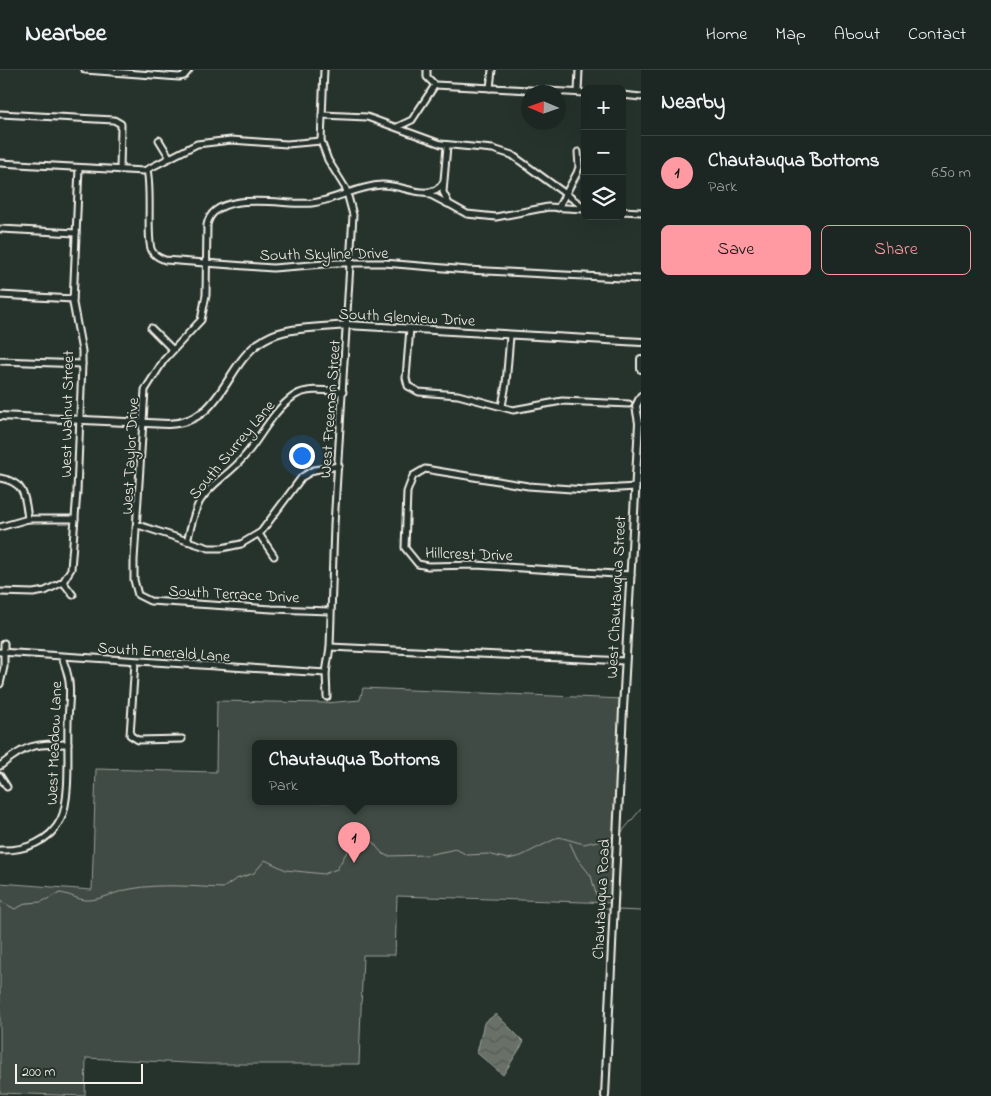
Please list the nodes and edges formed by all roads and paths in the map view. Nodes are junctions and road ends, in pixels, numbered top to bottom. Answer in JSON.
{"nodes":[{"id":1,"x":85,"y":70,"type":"edge"},
{"id":2,"x":189,"y":70,"type":"edge"},
{"id":3,"x":324,"y":70,"type":"edge"},
{"id":4,"x":427,"y":70,"type":"edge"},
{"id":5,"x":492,"y":70,"type":"edge"},
{"id":6,"x":579,"y":70,"type":"edge"},
{"id":7,"x":435,"y":85,"type":"junction"},
{"id":8,"x":490,"y":88,"type":"junction"},
{"id":9,"x":578,"y":92,"type":"junction"},
{"id":10,"x":581,"y":92,"type":"edge"},
{"id":11,"x":626,"y":95,"type":"edge"},
{"id":12,"x":641,"y":97,"type":"edge"},
{"id":13,"x":0,"y":114,"type":"edge"},
{"id":14,"x":322,"y":115,"type":"junction"},
{"id":15,"x":398,"y":127,"type":"junction"},
{"id":16,"x":160,"y":140,"type":"dead end"},
{"id":17,"x":320,"y":141,"type":"junction"},
{"id":18,"x":447,"y":146,"type":"junction"},
{"id":19,"x":578,"y":152,"type":"dead end"},
{"id":20,"x":170,"y":158,"type":"junction"},
{"id":21,"x":0,"y":164,"type":"edge"},
{"id":22,"x":79,"y":168,"type":"junction"},
{"id":23,"x":120,"y":170,"type":"junction"},
{"id":24,"x":147,"y":170,"type":"junction"},
{"id":25,"x":443,"y":183,"type":"junction"},
{"id":26,"x":347,"y":193,"type":"junction"},
{"id":27,"x":427,"y":193,"type":"junction"},
{"id":28,"x":566,"y":195,"type":"junction"},
{"id":29,"x":449,"y":204,"type":"junction"},
{"id":30,"x":581,"y":205,"type":"edge"},
{"id":31,"x":558,"y":208,"type":"junction"},
{"id":32,"x":581,"y":208,"type":"edge"},
{"id":33,"x":626,"y":211,"type":"edge"},
{"id":34,"x":641,"y":212,"type":"edge"},
{"id":35,"x":1,"y":229,"type":"edge"},
{"id":36,"x":76,"y":232,"type":"junction"},
{"id":37,"x":351,"y":263,"type":"junction"},
{"id":38,"x":207,"y":264,"type":"junction"},
{"id":39,"x":641,"y":279,"type":"edge"},
{"id":40,"x":0,"y":295,"type":"edge"},
{"id":41,"x":73,"y":300,"type":"junction"},
{"id":42,"x":347,"y":325,"type":"junction"},
{"id":43,"x":150,"y":328,"type":"dead end"},
{"id":44,"x":410,"y":328,"type":"junction"},
{"id":45,"x":510,"y":336,"type":"junction"},
{"id":46,"x":641,"y":342,"type":"edge"},
{"id":47,"x":173,"y":350,"type":"junction"},
{"id":48,"x":641,"y":360,"type":"edge"},
{"id":49,"x":0,"y":361,"type":"edge"},
{"id":50,"x":82,"y":364,"type":"junction"},
{"id":51,"x":641,"y":369,"type":"edge"},
{"id":52,"x":343,"y":392,"type":"junction"},
{"id":53,"x":641,"y":396,"type":"edge"},
{"id":54,"x":629,"y":404,"type":"dead end"},
{"id":55,"x":502,"y":406,"type":"junction"},
{"id":56,"x":640,"y":413,"type":"edge"},
{"id":57,"x":0,"y":416,"type":"edge"},
{"id":58,"x":80,"y":419,"type":"junction"},
{"id":59,"x":143,"y":422,"type":"junction"},
{"id":60,"x":641,"y":435,"type":"edge"},
{"id":61,"x":637,"y":462,"type":"junction"},
{"id":62,"x":338,"y":466,"type":"junction"},
{"id":63,"x":0,"y":478,"type":"edge"},
{"id":64,"x":636,"y":487,"type":"junction"},
{"id":65,"x":28,"y":519,"type":"junction"},
{"id":66,"x":75,"y":519,"type":"junction"},
{"id":67,"x":138,"y":525,"type":"junction"},
{"id":68,"x":0,"y":527,"type":"edge"},
{"id":69,"x":259,"y":534,"type":"junction"},
{"id":70,"x":187,"y":541,"type":"junction"},
{"id":71,"x":274,"y":556,"type":"dead end"},
{"id":72,"x":631,"y":574,"type":"junction"},
{"id":73,"x":63,"y":582,"type":"junction"},
{"id":74,"x":0,"y":592,"type":"edge"},
{"id":75,"x":73,"y":594,"type":"dead end"},
{"id":76,"x":138,"y":595,"type":"joint"},
{"id":77,"x":330,"y":611,"type":"junction"},
{"id":78,"x":4,"y":643,"type":"dead end"},
{"id":79,"x":330,"y":646,"type":"junction"},
{"id":80,"x":2,"y":652,"type":"edge"},
{"id":81,"x":62,"y":656,"type":"junction"},
{"id":82,"x":625,"y":661,"type":"junction"},
{"id":83,"x":135,"y":662,"type":"junction"},
{"id":84,"x":326,"y":673,"type":"junction"},
{"id":85,"x":0,"y":684,"type":"edge"},
{"id":86,"x":327,"y":697,"type":"dead end"},
{"id":87,"x":623,"y":703,"type":"joint"},
{"id":88,"x":182,"y":739,"type":"dead end"},
{"id":89,"x":68,"y":744,"type":"junction"},
{"id":90,"x":0,"y":766,"type":"edge"},
{"id":91,"x":0,"y":776,"type":"edge"},
{"id":92,"x":7,"y":787,"type":"dead end"},
{"id":93,"x":0,"y":850,"type":"edge"},
{"id":94,"x":606,"y":1096,"type":"edge"}],
"edges":[{"from":1,"to":2,"type":"street"},
{"from":3,"to":14,"type":"street","name":"West Freeman Street"},
{"from":4,"to":7,"type":"street"},
{"from":5,"to":8,"type":"street"},
{"from":6,"to":9,"type":"street"},
{"from":7,"to":8,"type":"street"},
{"from":7,"to":15,"type":"street"},
{"from":8,"to":9,"type":"street"},
{"from":9,"to":10,"type":"street"},
{"from":11,"to":12,"type":"street"},
{"from":13,"to":23,"type":"street"},
{"from":14,"to":15,"type":"street"},
{"from":14,"to":17,"type":"street","name":"West Freeman Street"},
{"from":15,"to":18,"type":"street"},
{"from":16,"to":20,"type":"street"},
{"from":17,"to":20,"type":"street"},
{"from":17,"to":26,"type":"street","name":"West Freeman Street"},
{"from":18,"to":25,"type":"street"},
{"from":18,"to":28,"type":"street"},
{"from":19,"to":28,"type":"street"},
{"from":20,"to":24,"type":"street"},
{"from":21,"to":22,"type":"street"},
{"from":22,"to":23,"type":"street"},
{"from":22,"to":36,"type":"street","name":"West Walnut Street"},
{"from":23,"to":24,"type":"street"},
{"from":24,"to":38,"type":"street","name":"South Skyline Drive"},
{"from":25,"to":27,"type":"street"},
{"from":25,"to":29,"type":"street"},
{"from":26,"to":27,"type":"street"},
{"from":26,"to":37,"type":"street","name":"West Freeman Street"},
{"from":26,"to":38,"type":"street","name":"West Taylor Drive"},
{"from":27,"to":29,"type":"street"},
{"from":28,"to":30,"type":"street"},
{"from":28,"to":31,"type":"street"},
{"from":29,"to":31,"type":"street"},
{"from":31,"to":32,"type":"street"},
{"from":33,"to":34,"type":"street"},
{"from":35,"to":36,"type":"street"},
{"from":36,"to":41,"type":"street","name":"West Walnut Street"},
{"from":37,"to":38,"type":"street","name":"South Skyline Drive"},
{"from":37,"to":39,"type":"street","name":"South Skyline Drive"},
{"from":37,"to":42,"type":"street","name":"West Freeman Street"},
{"from":38,"to":47,"type":"street","name":"West Taylor Drive"},
{"from":40,"to":41,"type":"street"},
{"from":41,"to":50,"type":"street","name":"West Walnut Street"},
{"from":42,"to":44,"type":"street","name":"South Glenview Drive"},
{"from":42,"to":52,"type":"street","name":"West Freeman Street"},
{"from":42,"to":59,"type":"street","name":"South Glenview Drive"},
{"from":43,"to":47,"type":"street"},
{"from":44,"to":45,"type":"street","name":"South Glenview Drive"},
{"from":44,"to":55,"type":"street"},
{"from":45,"to":46,"type":"street","name":"South Glenview Drive"},
{"from":45,"to":55,"type":"street"},
{"from":47,"to":59,"type":"street","name":"West Taylor Drive"},
{"from":48,"to":51,"type":"street"},
{"from":49,"to":50,"type":"street"},
{"from":50,"to":58,"type":"street","name":"West Walnut Street"},
{"from":52,"to":62,"type":"street","name":"West Freeman Street"},
{"from":52,"to":70,"type":"street","name":"South Surrey Lane"},
{"from":53,"to":56,"type":"street","name":"West Chautauqua Street"},
{"from":54,"to":55,"type":"street"},
{"from":56,"to":61,"type":"street","name":"West Chautauqua Street"},
{"from":57,"to":58,"type":"street","name":"South Glenview Drive"},
{"from":58,"to":59,"type":"street","name":"South Glenview Drive"},
{"from":58,"to":66,"type":"street","name":"West Walnut Street"},
{"from":59,"to":67,"type":"street","name":"West Taylor Drive"},
{"from":60,"to":61,"type":"street","name":"West Chautauqua Street"},
{"from":61,"to":64,"type":"street","name":"West Chautauqua Street"},
{"from":62,"to":69,"type":"street"},
{"from":62,"to":77,"type":"street","name":"West Freeman Street"},
{"from":63,"to":65,"type":"street"},
{"from":64,"to":72,"type":"street","name":"West Chautauqua Street"},
{"from":64,"to":72,"type":"street","name":"Hillcrest Drive"},
{"from":65,"to":66,"type":"street"},
{"from":65,"to":68,"type":"street"},
{"from":66,"to":73,"type":"street","name":"West Walnut Street"},
{"from":67,"to":70,"type":"street"},
{"from":67,"to":76,"type":"street","name":"West Taylor Drive"},
{"from":69,"to":70,"type":"street"},
{"from":69,"to":71,"type":"street"},
{"from":72,"to":82,"type":"street","name":"West Chautauqua Street"},
{"from":73,"to":74,"type":"street"},
{"from":73,"to":75,"type":"street"},
{"from":76,"to":77,"type":"street","name":"South Terrace Drive"},
{"from":77,"to":79,"type":"street","name":"West Freeman Street"},
{"from":78,"to":80,"type":"street"},
{"from":79,"to":82,"type":"street"},
{"from":79,"to":84,"type":"street","name":"West Freeman Street"},
{"from":80,"to":81,"type":"street","name":"South Emerald Lane"},
{"from":80,"to":85,"type":"street"},
{"from":81,"to":83,"type":"street","name":"South Emerald Lane"},
{"from":81,"to":89,"type":"street","name":"West Meadow Lane"},
{"from":82,"to":87,"type":"street","name":"West Chautauqua Street"},
{"from":83,"to":84,"type":"street","name":"South Emerald Lane"},
{"from":83,"to":88,"type":"street"},
{"from":84,"to":86,"type":"street","name":"West Freeman Street"},
{"from":87,"to":94,"type":"street","name":"Chautauqua Road"},
{"from":89,"to":90,"type":"street"},
{"from":89,"to":93,"type":"street","name":"West Meadow Lane"},
{"from":91,"to":92,"type":"street"}]}
